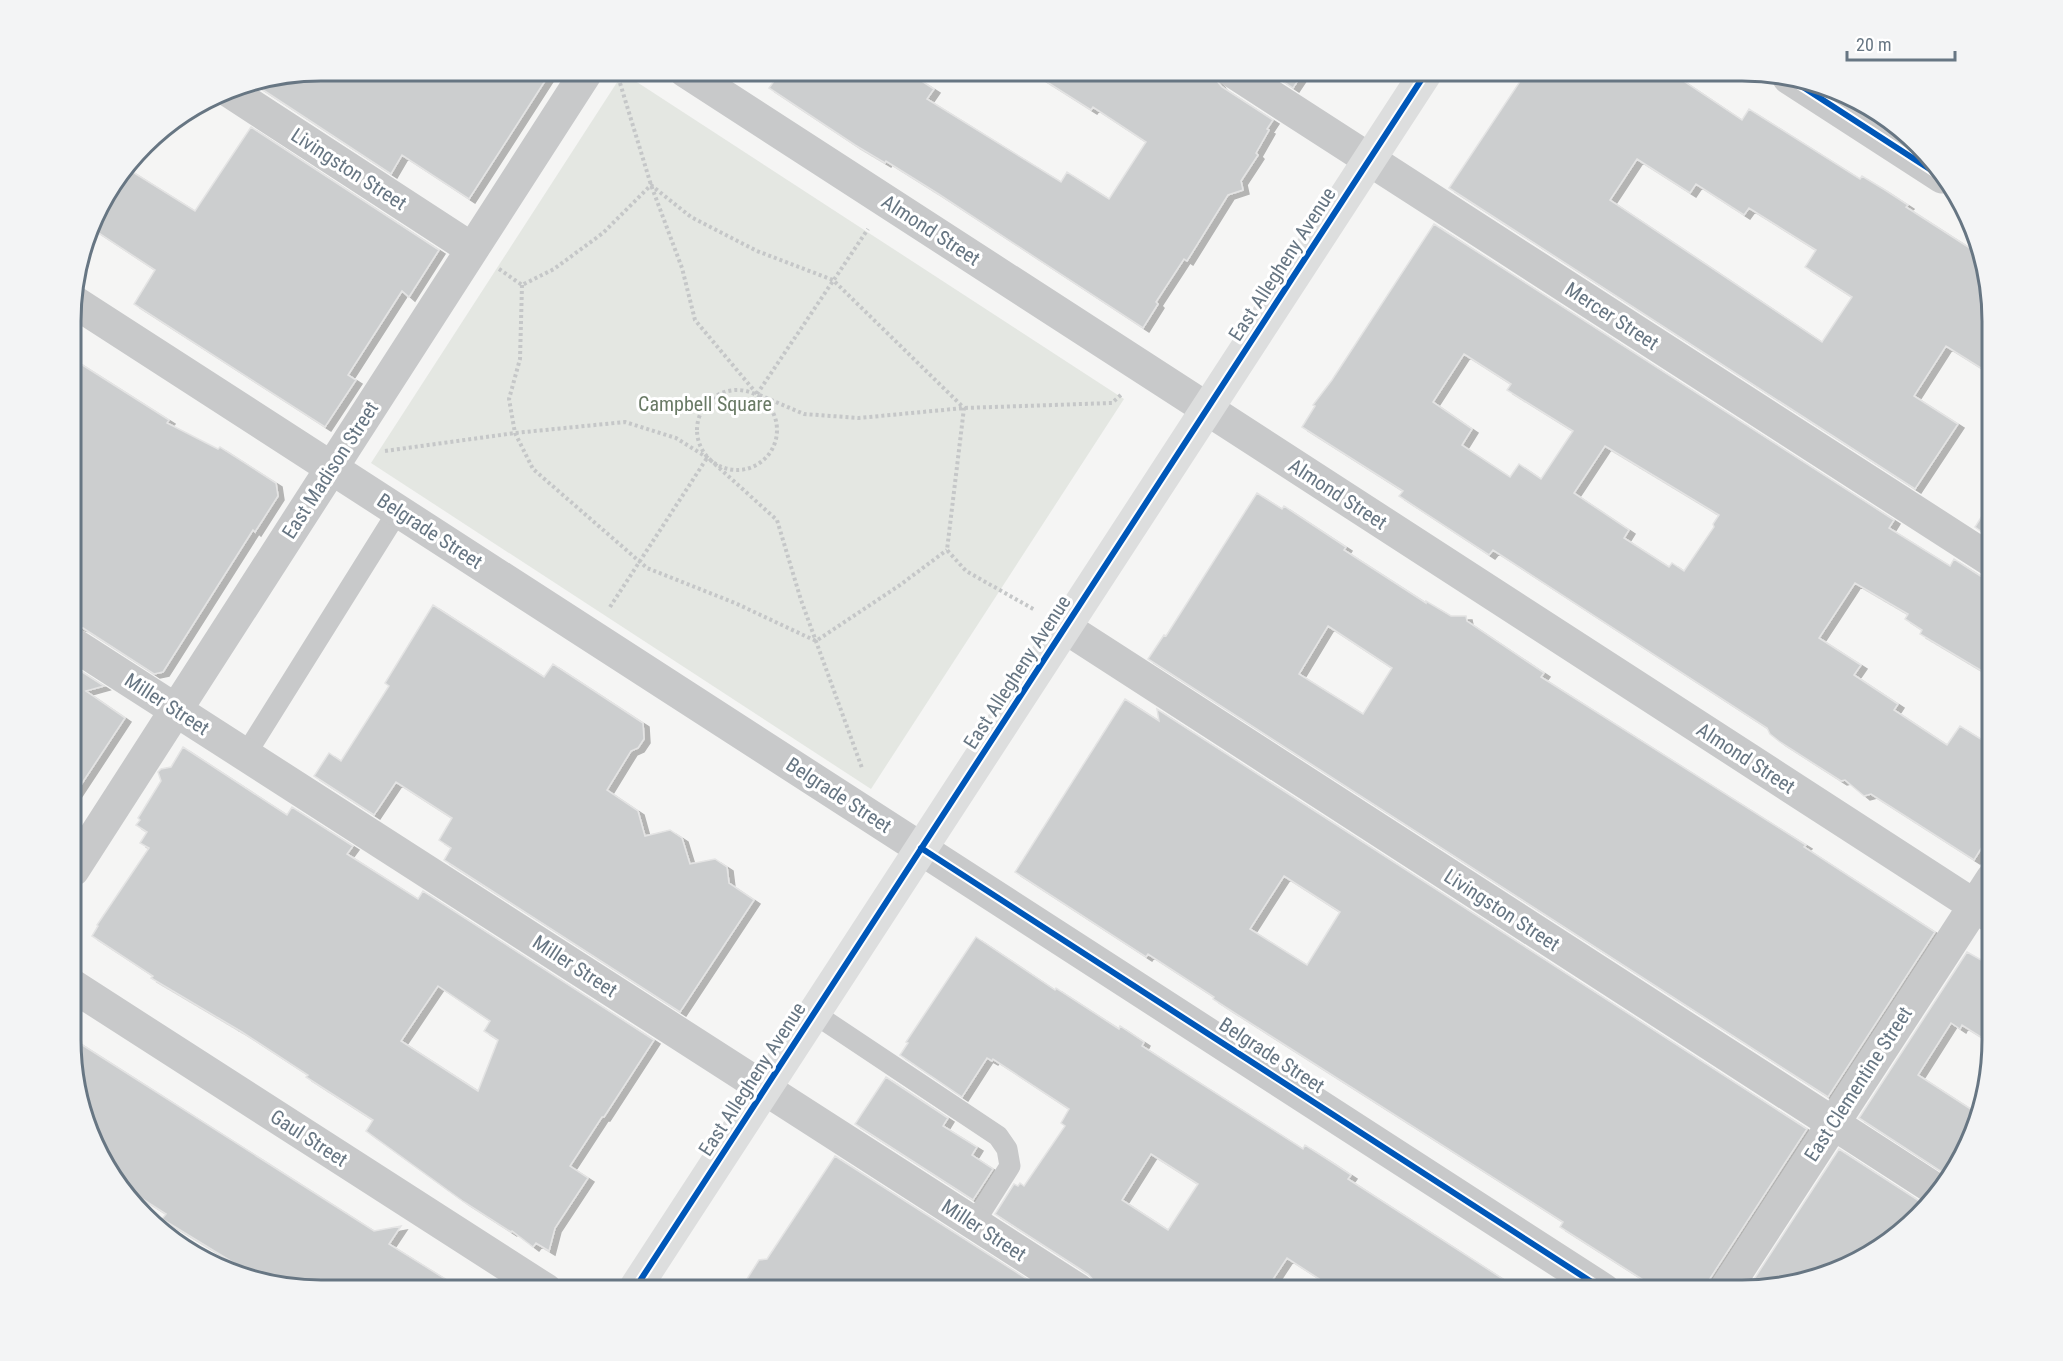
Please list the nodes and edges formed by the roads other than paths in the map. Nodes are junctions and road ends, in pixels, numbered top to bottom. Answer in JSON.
{"nodes":[{"id":1,"x":580,"y":81,"type":"edge"},
{"id":2,"x":702,"y":81,"type":"edge"},
{"id":3,"x":1249,"y":81,"type":"edge"},
{"id":4,"x":1420,"y":81,"type":"edge"},
{"id":5,"x":1808,"y":90,"type":"edge"},
{"id":6,"x":237,"y":96,"type":"edge"},
{"id":7,"x":1371,"y":160,"type":"junction"},
{"id":8,"x":1924,"y":165,"type":"edge"},
{"id":9,"x":472,"y":249,"type":"junction"},
{"id":10,"x":82,"y":306,"type":"edge"},
{"id":11,"x":1206,"y":409,"type":"junction"},
{"id":12,"x":338,"y":457,"type":"junction"},
{"id":13,"x":398,"y":511,"type":"junction"},
{"id":14,"x":1982,"y":555,"type":"edge"},
{"id":15,"x":1066,"y":628,"type":"junction"},
{"id":16,"x":81,"y":649,"type":"edge"},
{"id":17,"x":175,"y":709,"type":"junction"},
{"id":18,"x":246,"y":754,"type":"junction"},
{"id":19,"x":921,"y":848,"type":"junction"},
{"id":20,"x":81,"y":857,"type":"edge"},
{"id":21,"x":1982,"y":910,"type":"edge"},
{"id":22,"x":1982,"y":912,"type":"edge"},
{"id":23,"x":81,"y":991,"type":"edge"},
{"id":24,"x":815,"y":1014,"type":"junction"},
{"id":25,"x":766,"y":1089,"type":"junction"},
{"id":26,"x":1832,"y":1123,"type":"junction"},
{"id":27,"x":1931,"y":1187,"type":"edge"},
{"id":28,"x":974,"y":1223,"type":"junction"},
{"id":29,"x":530,"y":1280,"type":"edge"},
{"id":30,"x":641,"y":1280,"type":"edge"},
{"id":31,"x":1062,"y":1280,"type":"edge"},
{"id":32,"x":1589,"y":1280,"type":"edge"},
{"id":33,"x":1731,"y":1280,"type":"edge"}],
"edges":[{"from":1,"to":9,"type":"street","name":"East Madison Street"},
{"from":2,"to":11,"type":"street","name":"Almond Street"},
{"from":3,"to":7,"type":"street","name":"Mercer Street"},
{"from":4,"to":7,"type":"street","name":"East Allegheny Avenue"},
{"from":5,"to":8,"type":"street"},
{"from":6,"to":9,"type":"street","name":"Livingston Street"},
{"from":7,"to":11,"type":"street","name":"East Allegheny Avenue"},
{"from":7,"to":14,"type":"street","name":"Mercer Street"},
{"from":9,"to":12,"type":"street","name":"East Madison Street"},
{"from":10,"to":12,"type":"street","name":"Belgrade Street"},
{"from":11,"to":15,"type":"street","name":"East Allegheny Avenue"},
{"from":11,"to":21,"type":"street","name":"Almond Street"},
{"from":12,"to":13,"type":"street","name":"Belgrade Street"},
{"from":12,"to":17,"type":"street","name":"East Madison Street"},
{"from":13,"to":18,"type":"lane"},
{"from":13,"to":19,"type":"street","name":"Belgrade Street"},
{"from":15,"to":19,"type":"street","name":"East Allegheny Avenue"},
{"from":15,"to":26,"type":"street","name":"Livingston Street"},
{"from":16,"to":17,"type":"street","name":"Miller Street"},
{"from":17,"to":18,"type":"street","name":"Miller Street"},
{"from":17,"to":20,"type":"street","name":"East Madison Street"},
{"from":18,"to":25,"type":"street","name":"Miller Street"},
{"from":19,"to":24,"type":"street","name":"East Allegheny Avenue"},
{"from":19,"to":32,"type":"street","name":"Belgrade Street"},
{"from":22,"to":26,"type":"street","name":"East Clementine Street"},
{"from":23,"to":29,"type":"street","name":"Gaul Street"},
{"from":24,"to":25,"type":"street","name":"East Allegheny Avenue"},
{"from":24,"to":28,"type":"lane"},
{"from":25,"to":28,"type":"street","name":"Miller Street"},
{"from":25,"to":30,"type":"street","name":"East Allegheny Avenue"},
{"from":26,"to":27,"type":"street","name":"Livingston Street"},
{"from":26,"to":33,"type":"street","name":"East Clementine Street"},
{"from":28,"to":31,"type":"street","name":"Miller Street"}]}
